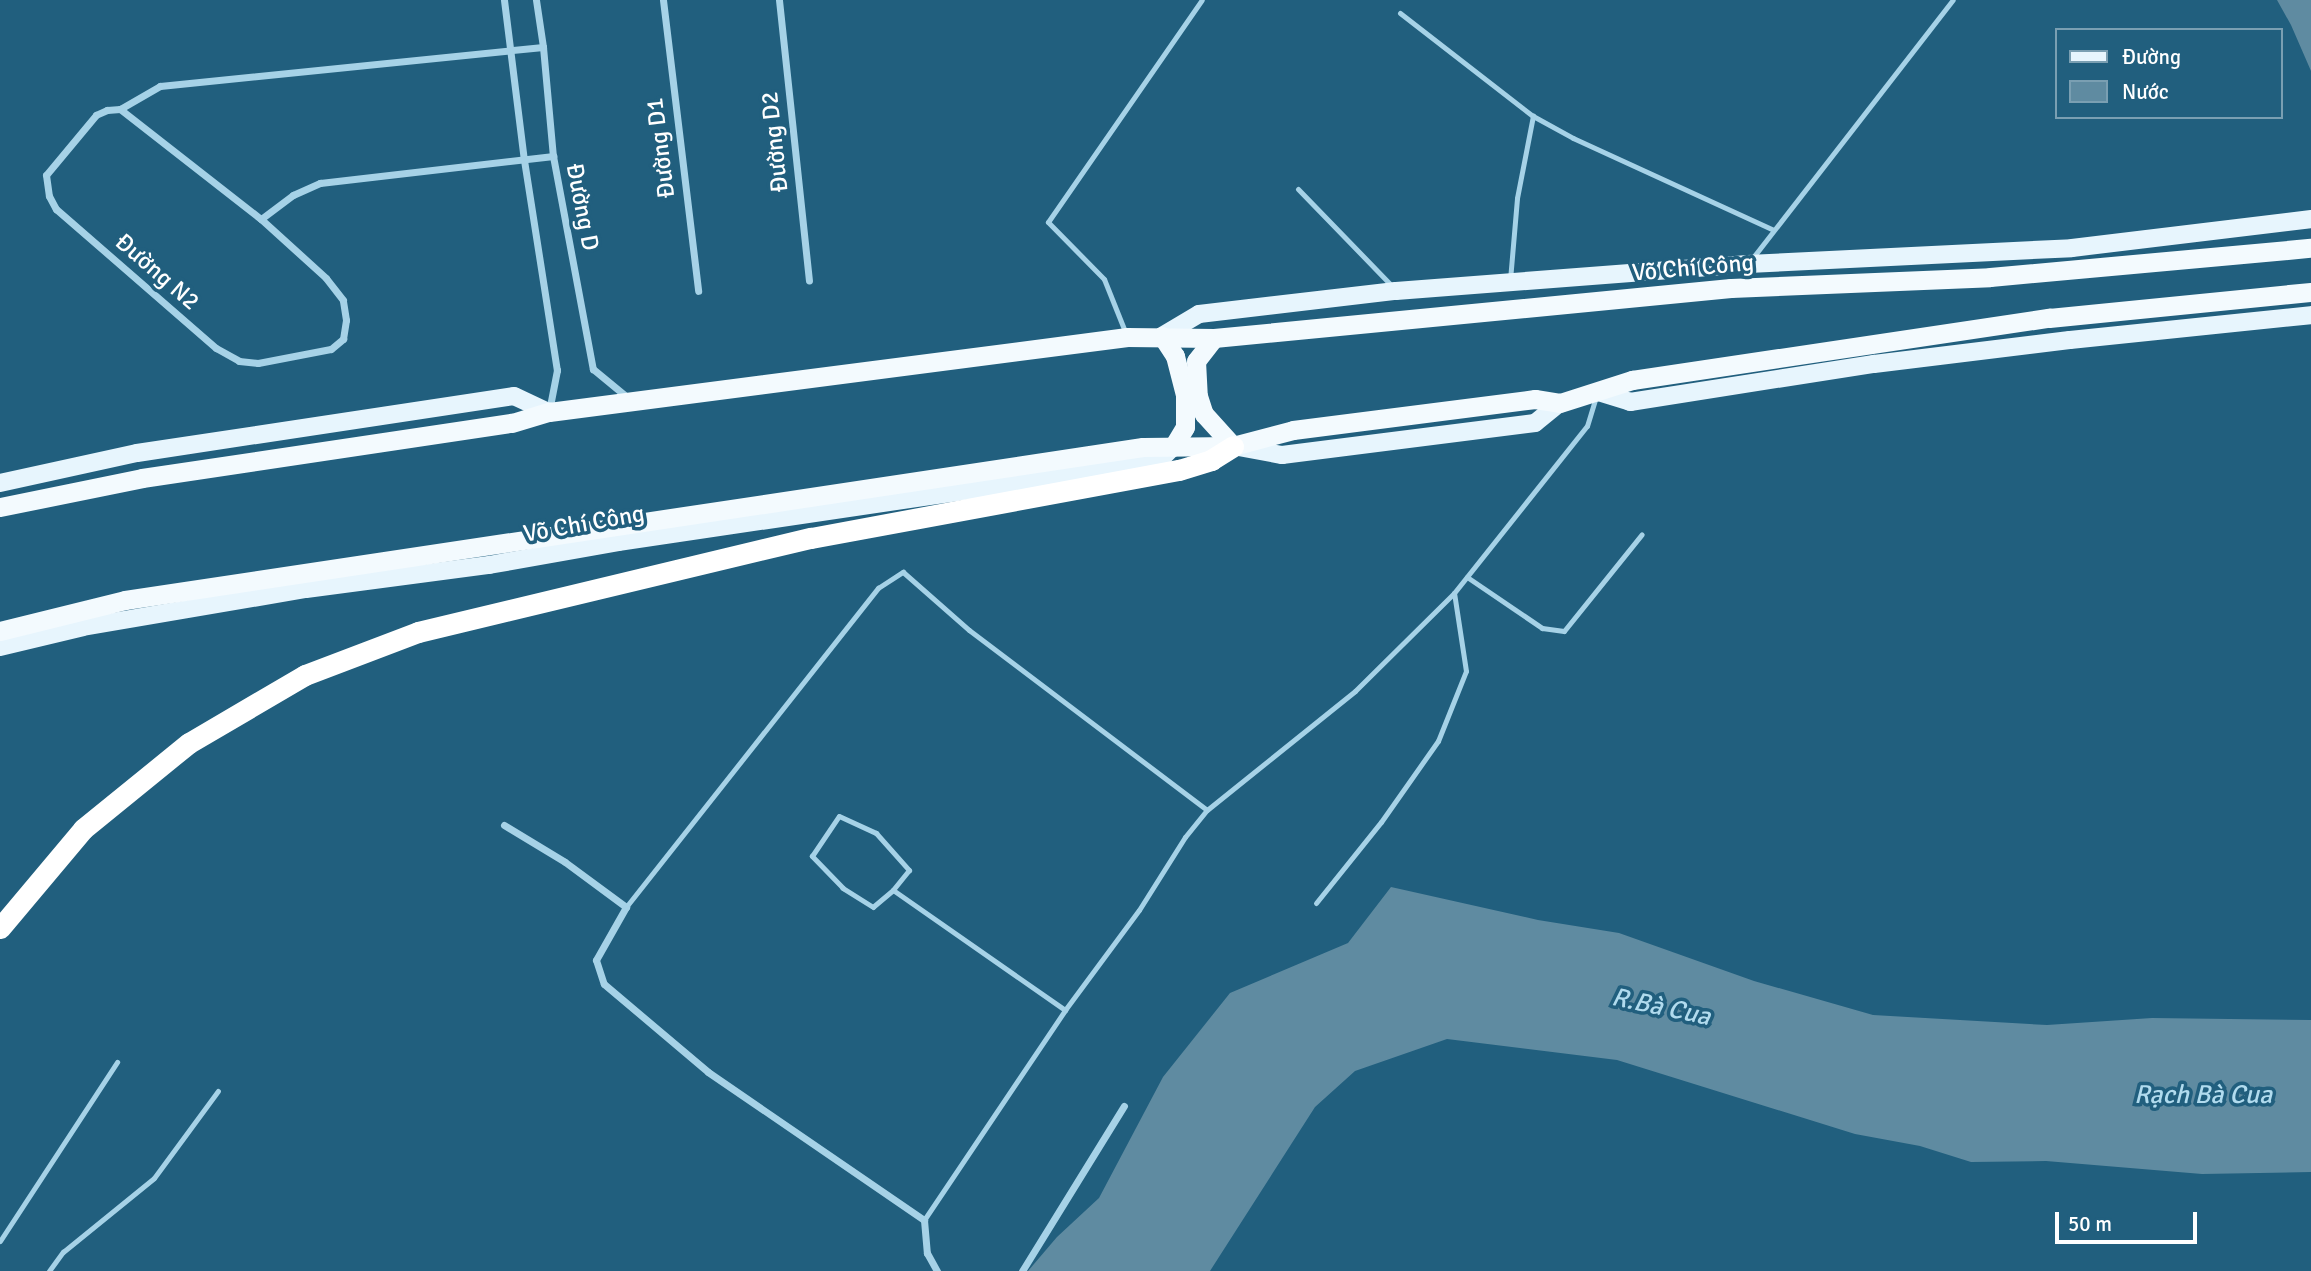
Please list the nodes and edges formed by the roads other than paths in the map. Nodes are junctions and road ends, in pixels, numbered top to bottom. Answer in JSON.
{"nodes":[{"id":1,"x":505,"y":0,"type":"edge"},
{"id":2,"x":536,"y":0,"type":"edge"},
{"id":3,"x":663,"y":0,"type":"edge"},
{"id":4,"x":779,"y":0,"type":"edge"},
{"id":5,"x":1202,"y":0,"type":"edge"},
{"id":6,"x":1953,"y":0,"type":"edge"},
{"id":7,"x":1400,"y":13,"type":"dead end"},
{"id":8,"x":543,"y":47,"type":"junction"},
{"id":9,"x":510,"y":51,"type":"junction"},
{"id":10,"x":120,"y":109,"type":"junction"},
{"id":11,"x":1533,"y":116,"type":"junction"},
{"id":12,"x":553,"y":156,"type":"junction"},
{"id":13,"x":524,"y":160,"type":"junction"},
{"id":14,"x":1298,"y":189,"type":"dead end"},
{"id":15,"x":261,"y":219,"type":"junction"},
{"id":16,"x":2311,"y":219,"type":"edge"},
{"id":17,"x":1772,"y":229,"type":"junction"},
{"id":18,"x":2311,"y":248,"type":"edge"},
{"id":19,"x":1740,"y":276,"type":"junction"},
{"id":20,"x":809,"y":280,"type":"dead end"},
{"id":21,"x":1509,"y":284,"type":"junction"},
{"id":22,"x":698,"y":291,"type":"dead end"},
{"id":23,"x":1396,"y":291,"type":"junction"},
{"id":24,"x":2311,"y":292,"type":"edge"},
{"id":25,"x":1507,"y":310,"type":"junction"},
{"id":26,"x":2311,"y":315,"type":"edge"},
{"id":27,"x":1399,"y":319,"type":"junction"},
{"id":28,"x":1162,"y":335,"type":"junction"},
{"id":29,"x":1128,"y":337,"type":"junction"},
{"id":30,"x":1214,"y":338,"type":"junction"},
{"id":31,"x":1598,"y":392,"type":"junction"},
{"id":32,"x":633,"y":401,"type":"junction"},
{"id":33,"x":549,"y":412,"type":"junction"},
{"id":34,"x":1233,"y":446,"type":"junction"},
{"id":35,"x":1173,"y":447,"type":"junction"},
{"id":36,"x":137,"y":453,"type":"junction"},
{"id":37,"x":142,"y":478,"type":"junction"},
{"id":38,"x":4,"y":482,"type":"edge"},
{"id":39,"x":7,"y":505,"type":"edge"},
{"id":40,"x":1642,"y":534,"type":"dead end"},
{"id":41,"x":1467,"y":576,"type":"junction"},
{"id":42,"x":1454,"y":593,"type":"junction"},
{"id":43,"x":0,"y":631,"type":"edge"},
{"id":44,"x":0,"y":647,"type":"edge"},
{"id":45,"x":1207,"y":810,"type":"junction"},
{"id":46,"x":504,"y":825,"type":"dead end"},
{"id":47,"x":893,"y":890,"type":"junction"},
{"id":48,"x":1316,"y":903,"type":"dead end"},
{"id":49,"x":626,"y":907,"type":"junction"},
{"id":50,"x":0,"y":928,"type":"edge"},
{"id":51,"x":1065,"y":1010,"type":"junction"},
{"id":52,"x":117,"y":1062,"type":"dead end"},
{"id":53,"x":218,"y":1091,"type":"dead end"},
{"id":54,"x":1124,"y":1106,"type":"dead end"},
{"id":55,"x":924,"y":1220,"type":"junction"},
{"id":56,"x":0,"y":1241,"type":"edge"},
{"id":57,"x":48,"y":1271,"type":"edge"},
{"id":58,"x":937,"y":1271,"type":"edge"},
{"id":59,"x":1021,"y":1271,"type":"edge"}],
"edges":[{"from":1,"to":9,"type":"street","name":"Đường D"},
{"from":2,"to":8,"type":"street","name":"Đường D"},
{"from":3,"to":22,"type":"street","name":"Đường D1"},
{"from":4,"to":20,"type":"street","name":"Đường D2"},
{"from":5,"to":29,"type":"lane"},
{"from":6,"to":17,"type":"lane"},
{"from":7,"to":11,"type":"lane"},
{"from":8,"to":9,"type":"street","name":"Đường N2"},
{"from":8,"to":12,"type":"street","name":"Đường D"},
{"from":9,"to":10,"type":"street","name":"Đường N2"},
{"from":9,"to":13,"type":"street","name":"Đường D"},
{"from":10,"to":15,"type":"street"},
{"from":10,"to":15,"type":"street","name":"Đường N2"},
{"from":11,"to":17,"type":"lane"},
{"from":11,"to":21,"type":"lane"},
{"from":12,"to":13,"type":"street"},
{"from":12,"to":32,"type":"street","name":"Đường D"},
{"from":13,"to":15,"type":"street"},
{"from":13,"to":33,"type":"street","name":"Đường D"},
{"from":14,"to":23,"type":"lane"},
{"from":16,"to":19,"type":"main road","name":"Võ Chí Công"},
{"from":17,"to":19,"type":"lane"},
{"from":18,"to":19,"type":"highway","name":"Võ Chí Công"},
{"from":19,"to":21,"type":"main road","name":"Võ Chí Công"},
{"from":19,"to":25,"type":"highway","name":"Võ Chí Công"},
{"from":21,"to":23,"type":"main road","name":"Võ Chí Công"},
{"from":21,"to":25,"type":"main road"},
{"from":23,"to":27,"type":"main road"},
{"from":23,"to":28,"type":"main road","name":"Võ Chí Công"},
{"from":24,"to":31,"type":"highway","name":"Võ Chí Công"},
{"from":25,"to":27,"type":"highway","name":"Võ Chí Công"},
{"from":26,"to":31,"type":"main road"},
{"from":27,"to":30,"type":"highway","name":"Võ Chí Công"},
{"from":28,"to":29,"type":"highway","name":"Võ Chí Công"},
{"from":28,"to":30,"type":"highway","name":"Võ Chí Công"},
{"from":28,"to":35,"type":"highway"},
{"from":29,"to":32,"type":"highway","name":"Võ Chí Công"},
{"from":30,"to":34,"type":"highway"},
{"from":31,"to":34,"type":"highway","name":"Võ Chí Công"},
{"from":31,"to":41,"type":"lane"},
{"from":32,"to":33,"type":"highway","name":"Võ Chí Công"},
{"from":33,"to":36,"type":"main road"},
{"from":33,"to":37,"type":"highway","name":"Võ Chí Công"},
{"from":34,"to":35,"type":"highway","name":"Võ Chí Công"},
{"from":34,"to":50,"type":"highway"},
{"from":35,"to":43,"type":"highway","name":"Võ Chí Công"},
{"from":35,"to":44,"type":"main road","name":"Võ Chí Công"},
{"from":36,"to":37,"type":"main road"},
{"from":36,"to":38,"type":"main road"},
{"from":37,"to":39,"type":"highway","name":"Võ Chí Công"},
{"from":38,"to":39,"type":"main road"},
{"from":40,"to":41,"type":"lane"},
{"from":41,"to":42,"type":"lane"},
{"from":42,"to":45,"type":"lane"},
{"from":42,"to":48,"type":"lane"},
{"from":45,"to":49,"type":"lane"},
{"from":45,"to":51,"type":"lane"},
{"from":46,"to":49,"type":"street"},
{"from":47,"to":47,"type":"lane"},
{"from":47,"to":51,"type":"lane"},
{"from":49,"to":55,"type":"street"},
{"from":51,"to":55,"type":"lane"},
{"from":52,"to":56,"type":"lane"},
{"from":53,"to":57,"type":"lane"},
{"from":54,"to":59,"type":"street"},
{"from":55,"to":58,"type":"street"}]}
